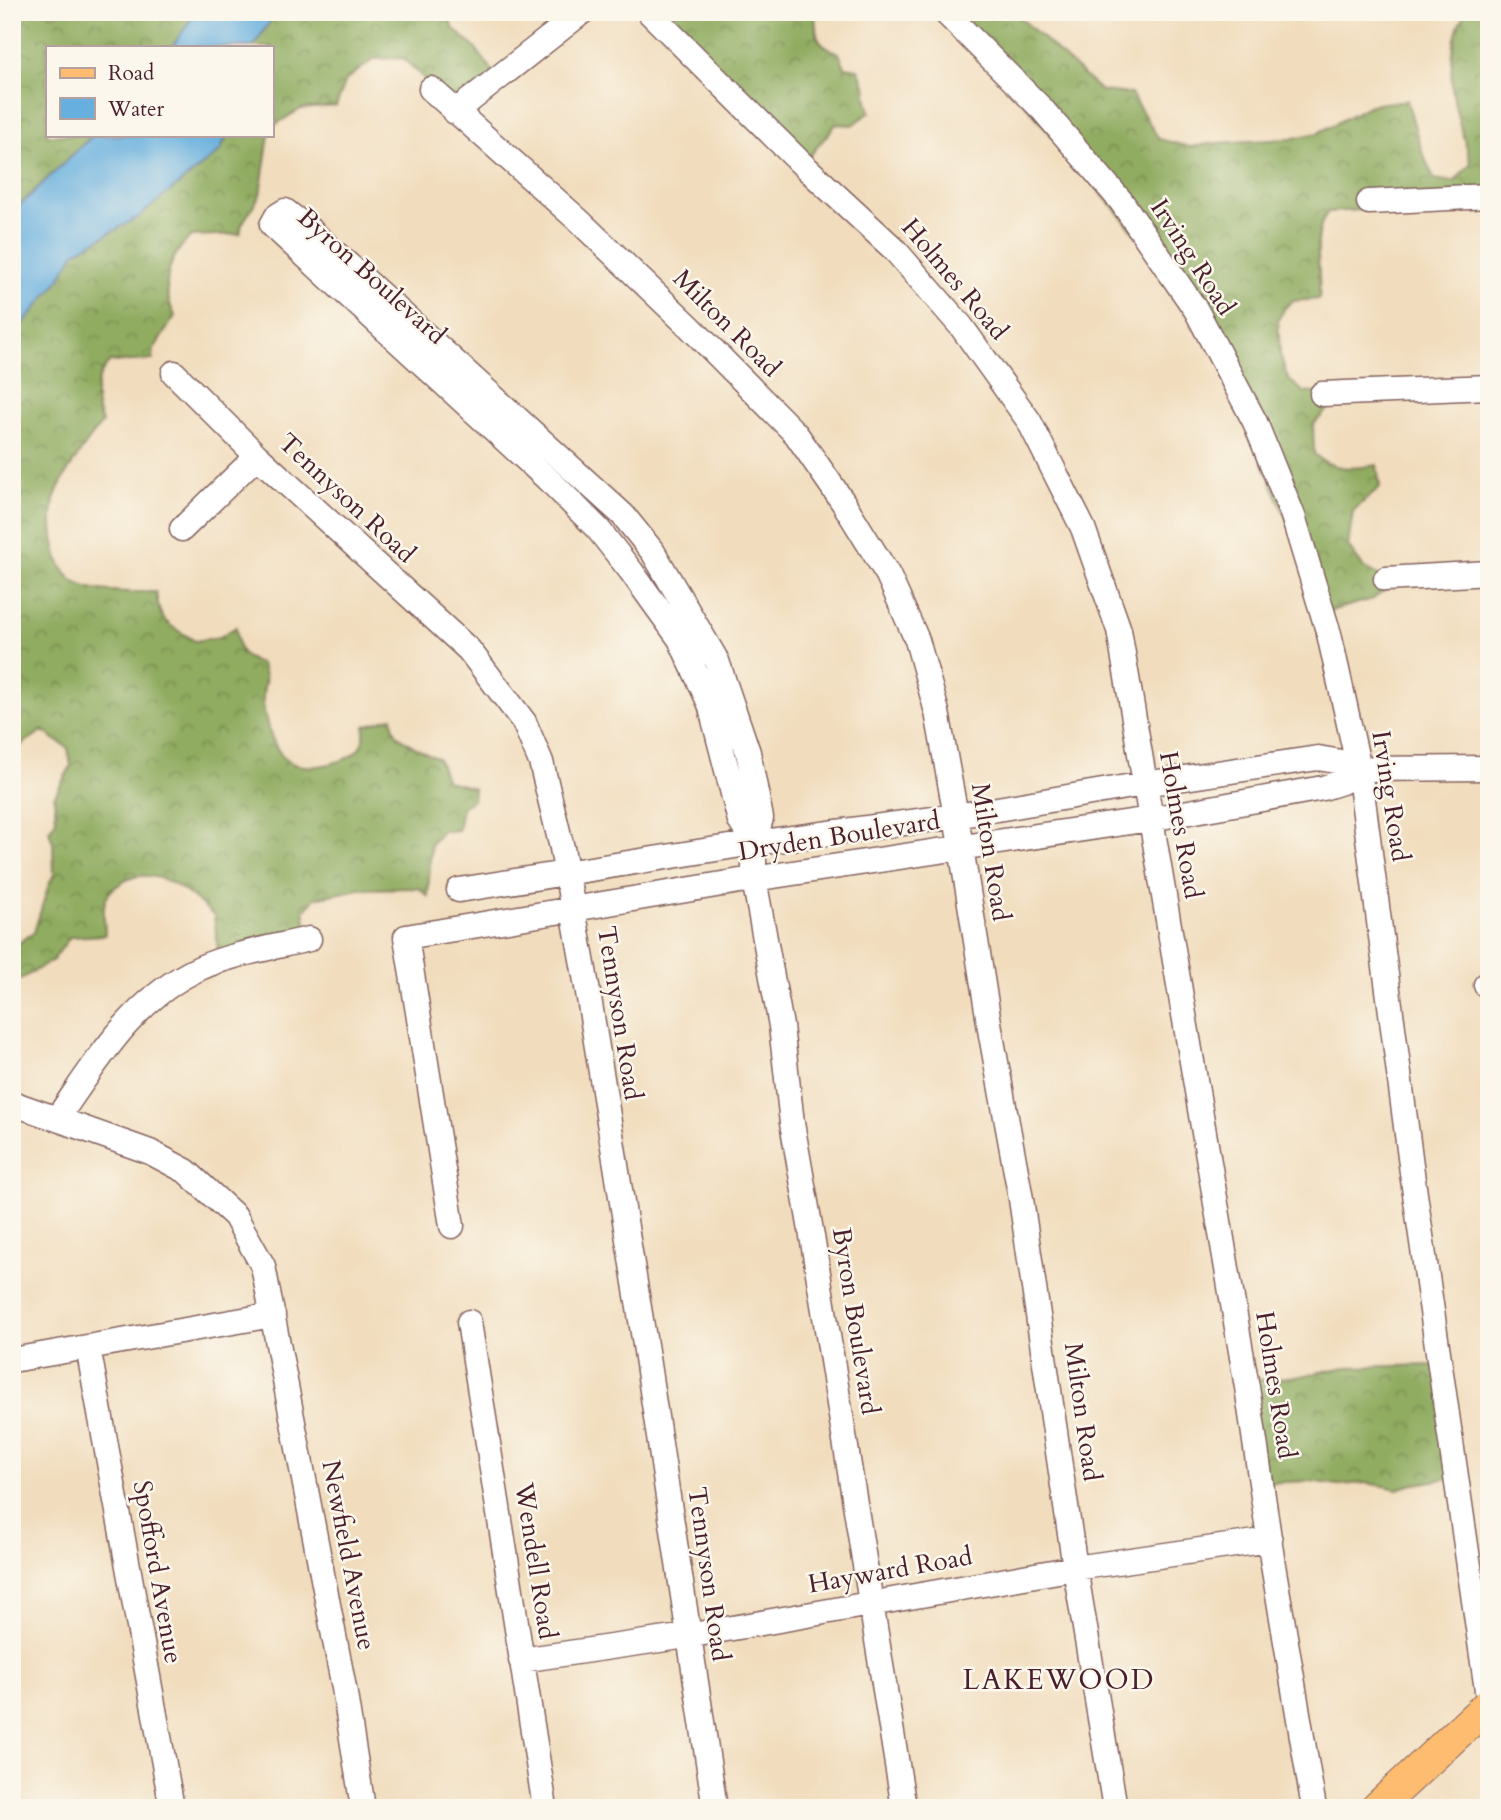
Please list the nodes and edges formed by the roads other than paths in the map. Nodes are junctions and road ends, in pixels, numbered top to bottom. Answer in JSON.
{"nodes":[{"id":1,"x":582,"y":12,"type":"edge"},
{"id":2,"x":649,"y":12,"type":"edge"},
{"id":3,"x":945,"y":12,"type":"edge"},
{"id":4,"x":431,"y":89,"type":"dead end"},
{"id":5,"x":456,"y":112,"type":"junction"},
{"id":6,"x":1489,"y":195,"type":"edge"},
{"id":7,"x":1369,"y":202,"type":"dead end"},
{"id":8,"x":174,"y":373,"type":"dead end"},
{"id":9,"x":1489,"y":387,"type":"edge"},
{"id":10,"x":1322,"y":394,"type":"dead end"},
{"id":11,"x":521,"y":438,"type":"junction"},
{"id":12,"x":257,"y":456,"type":"junction"},
{"id":13,"x":182,"y":529,"type":"dead end"},
{"id":14,"x":663,"y":569,"type":"junction"},
{"id":15,"x":1489,"y":573,"type":"edge"},
{"id":16,"x":1386,"y":579,"type":"dead end"},
{"id":17,"x":641,"y":584,"type":"junction"},
{"id":18,"x":1489,"y":768,"type":"edge"},
{"id":19,"x":1359,"y":769,"type":"junction"},
{"id":20,"x":1144,"y":784,"type":"junction"},
{"id":21,"x":956,"y":816,"type":"junction"},
{"id":22,"x":1150,"y":819,"type":"junction"},
{"id":23,"x":754,"y":843,"type":"junction"},
{"id":24,"x":961,"y":848,"type":"junction"},
{"id":25,"x":567,"y":874,"type":"junction"},
{"id":26,"x":754,"y":879,"type":"junction"},
{"id":27,"x":459,"y":890,"type":"dead end"},
{"id":28,"x":572,"y":909,"type":"junction"},
{"id":29,"x":309,"y":939,"type":"dead end"},
{"id":30,"x":12,"y":1103,"type":"edge"},
{"id":31,"x":58,"y":1117,"type":"junction"},
{"id":32,"x":452,"y":1226,"type":"dead end"},
{"id":33,"x":273,"y":1315,"type":"junction"},
{"id":34,"x":469,"y":1322,"type":"dead end"},
{"id":35,"x":88,"y":1347,"type":"junction"},
{"id":36,"x":12,"y":1360,"type":"edge"},
{"id":37,"x":1270,"y":1540,"type":"junction"},
{"id":38,"x":1074,"y":1568,"type":"junction"},
{"id":39,"x":869,"y":1604,"type":"junction"},
{"id":40,"x":687,"y":1636,"type":"junction"},
{"id":41,"x":521,"y":1660,"type":"junction"},
{"id":42,"x":1489,"y":1704,"type":"edge"},
{"id":43,"x":172,"y":1808,"type":"edge"},
{"id":44,"x":363,"y":1808,"type":"edge"},
{"id":45,"x":545,"y":1808,"type":"edge"},
{"id":46,"x":715,"y":1808,"type":"edge"},
{"id":47,"x":904,"y":1808,"type":"edge"},
{"id":48,"x":1115,"y":1808,"type":"edge"},
{"id":49,"x":1314,"y":1808,"type":"edge"},
{"id":50,"x":1377,"y":1808,"type":"edge"}],
"edges":[{"from":1,"to":5,"type":"street"},
{"from":2,"to":20,"type":"street","name":"Holmes Road"},
{"from":3,"to":19,"type":"street","name":"Irving Road"},
{"from":4,"to":5,"type":"street","name":"Milton Road"},
{"from":5,"to":21,"type":"street","name":"Milton Road"},
{"from":6,"to":7,"type":"street"},
{"from":8,"to":12,"type":"street","name":"Tennyson Road"},
{"from":9,"to":10,"type":"street"},
{"from":11,"to":11,"type":"street","name":"Byron Boulevard"},
{"from":11,"to":14,"type":"street","name":"Byron Boulevard"},
{"from":11,"to":17,"type":"street","name":"Byron Boulevard"},
{"from":12,"to":13,"type":"street"},
{"from":12,"to":25,"type":"street","name":"Tennyson Road"},
{"from":14,"to":17,"type":"street"},
{"from":14,"to":23,"type":"street","name":"Byron Boulevard"},
{"from":15,"to":16,"type":"street"},
{"from":17,"to":23,"type":"street","name":"Byron Boulevard"},
{"from":18,"to":19,"type":"street","name":"Dryden Boulevard"},
{"from":19,"to":20,"type":"street","name":"Dryden Boulevard"},
{"from":19,"to":22,"type":"street","name":"Dryden Boulevard"},
{"from":19,"to":42,"type":"street","name":"Irving Road"},
{"from":20,"to":21,"type":"street","name":"Dryden Boulevard"},
{"from":20,"to":22,"type":"street","name":"Holmes Road"},
{"from":21,"to":23,"type":"street","name":"Dryden Boulevard"},
{"from":21,"to":24,"type":"street","name":"Milton Road"},
{"from":22,"to":24,"type":"street","name":"Dryden Boulevard"},
{"from":22,"to":37,"type":"street","name":"Holmes Road"},
{"from":23,"to":25,"type":"street","name":"Dryden Boulevard"},
{"from":23,"to":26,"type":"street","name":"Byron Boulevard"},
{"from":24,"to":26,"type":"street","name":"Dryden Boulevard"},
{"from":24,"to":38,"type":"street","name":"Milton Road"},
{"from":25,"to":27,"type":"street","name":"Dryden Boulevard"},
{"from":25,"to":28,"type":"street","name":"Tennyson Road"},
{"from":26,"to":28,"type":"street","name":"Dryden Boulevard"},
{"from":26,"to":39,"type":"street","name":"Byron Boulevard"},
{"from":28,"to":32,"type":"street","name":"Dryden Boulevard"},
{"from":28,"to":40,"type":"street","name":"Tennyson Road"},
{"from":29,"to":31,"type":"street"},
{"from":30,"to":31,"type":"street","name":"Newfield Avenue"},
{"from":31,"to":33,"type":"street","name":"Newfield Avenue"},
{"from":33,"to":35,"type":"street"},
{"from":33,"to":44,"type":"street","name":"Newfield Avenue"},
{"from":34,"to":41,"type":"street","name":"Wendell Road"},
{"from":35,"to":36,"type":"street"},
{"from":35,"to":43,"type":"street","name":"Spofford Avenue"},
{"from":37,"to":38,"type":"street","name":"Hayward Road"},
{"from":37,"to":49,"type":"street","name":"Holmes Road"},
{"from":38,"to":39,"type":"street","name":"Hayward Road"},
{"from":38,"to":48,"type":"street","name":"Milton Road"},
{"from":39,"to":40,"type":"street","name":"Hayward Road"},
{"from":39,"to":47,"type":"street","name":"Byron Boulevard"},
{"from":40,"to":41,"type":"street","name":"Hayward Road"},
{"from":40,"to":46,"type":"street","name":"Tennyson Road"},
{"from":41,"to":45,"type":"street","name":"Wendell Road"},
{"from":42,"to":50,"type":"main road"}]}
